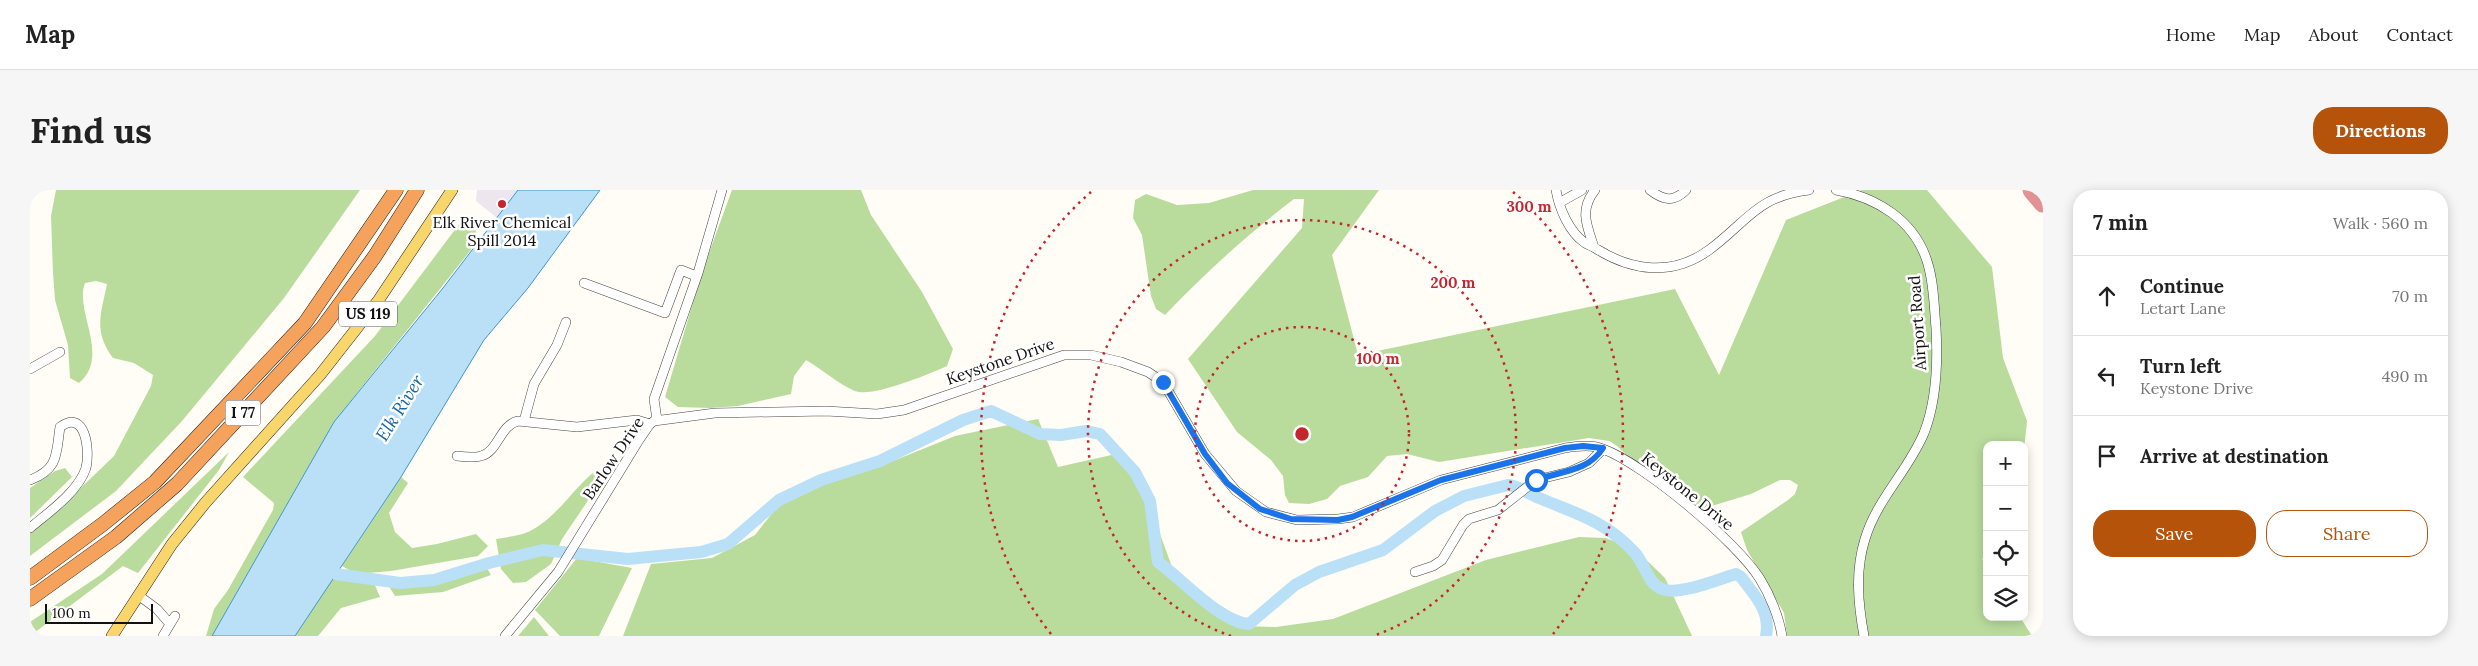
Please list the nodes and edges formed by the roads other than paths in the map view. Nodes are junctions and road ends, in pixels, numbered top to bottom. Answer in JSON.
{"nodes":[{"id":1,"x":396,"y":190,"type":"edge"},
{"id":2,"x":417,"y":190,"type":"edge"},
{"id":3,"x":452,"y":190,"type":"edge"},
{"id":4,"x":722,"y":190,"type":"edge"},
{"id":5,"x":1556,"y":190,"type":"edge"},
{"id":6,"x":1581,"y":190,"type":"edge"},
{"id":7,"x":1595,"y":190,"type":"edge"},
{"id":8,"x":1650,"y":190,"type":"edge"},
{"id":9,"x":1686,"y":190,"type":"edge"},
{"id":10,"x":1809,"y":190,"type":"edge"},
{"id":11,"x":1836,"y":190,"type":"edge"},
{"id":12,"x":1559,"y":202,"type":"junction"},
{"id":13,"x":1594,"y":247,"type":"junction"},
{"id":14,"x":696,"y":276,"type":"junction"},
{"id":15,"x":584,"y":283,"type":"dead end"},
{"id":16,"x":566,"y":322,"type":"dead end"},
{"id":17,"x":60,"y":352,"type":"dead end"},
{"id":18,"x":30,"y":369,"type":"edge"},
{"id":19,"x":524,"y":421,"type":"junction"},
{"id":20,"x":654,"y":422,"type":"junction"},
{"id":21,"x":1603,"y":448,"type":"junction"},
{"id":22,"x":457,"y":456,"type":"dead end"},
{"id":23,"x":30,"y":480,"type":"edge"},
{"id":24,"x":30,"y":528,"type":"edge"},
{"id":25,"x":116,"y":537,"type":"junction"},
{"id":26,"x":1415,"y":572,"type":"dead end"},
{"id":27,"x":30,"y":578,"type":"edge"},
{"id":28,"x":138,"y":595,"type":"junction"},
{"id":29,"x":30,"y":599,"type":"edge"},
{"id":30,"x":30,"y":610,"type":"edge"},
{"id":31,"x":112,"y":636,"type":"edge"},
{"id":32,"x":163,"y":636,"type":"edge"},
{"id":33,"x":505,"y":636,"type":"edge"},
{"id":34,"x":1782,"y":636,"type":"edge"},
{"id":35,"x":1864,"y":636,"type":"edge"}],
"edges":[{"from":1,"to":27,"type":"highway","number":"I 77"},
{"from":2,"to":25,"type":"highway","number":"I 77"},
{"from":3,"to":28,"type":"main road","number":"US 119"},
{"from":4,"to":14,"type":"street","name":"Barlow Drive"},
{"from":5,"to":12,"type":"street"},
{"from":6,"to":12,"type":"street"},
{"from":7,"to":13,"type":"street"},
{"from":8,"to":9,"type":"street"},
{"from":10,"to":13,"type":"street"},
{"from":11,"to":35,"type":"street","name":"Airport Road"},
{"from":12,"to":13,"type":"street"},
{"from":14,"to":15,"type":"street"},
{"from":14,"to":20,"type":"street","name":"Barlow Drive"},
{"from":16,"to":19,"type":"street"},
{"from":17,"to":18,"type":"street"},
{"from":19,"to":20,"type":"street","name":"Keystone Drive"},
{"from":19,"to":22,"type":"street"},
{"from":20,"to":21,"type":"street","name":"Keystone Drive"},
{"from":20,"to":33,"type":"street","name":"Barlow Drive"},
{"from":21,"to":26,"type":"street"},
{"from":21,"to":34,"type":"street","name":"Keystone Drive"},
{"from":23,"to":24,"type":"street"},
{"from":25,"to":29,"type":"highway","number":"I 77"},
{"from":25,"to":30,"type":"highway"},
{"from":28,"to":31,"type":"main road","number":"US 119"},
{"from":28,"to":32,"type":"street"}]}
